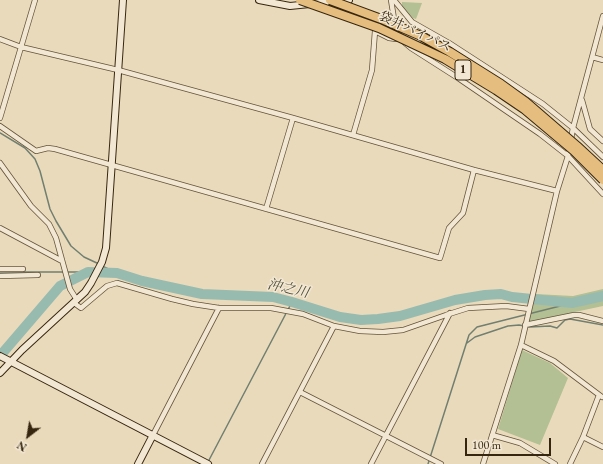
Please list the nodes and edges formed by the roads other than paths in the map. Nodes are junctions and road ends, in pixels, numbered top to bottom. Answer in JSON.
{"nodes":[{"id":1,"x":35,"y":0,"type":"edge"},
{"id":2,"x":123,"y":0,"type":"edge"},
{"id":3,"x":260,"y":0,"type":"edge"},
{"id":4,"x":300,"y":0,"type":"edge"},
{"id":5,"x":330,"y":0,"type":"edge"},
{"id":6,"x":349,"y":0,"type":"edge"},
{"id":7,"x":391,"y":0,"type":"edge"},
{"id":8,"x":394,"y":0,"type":"edge"},
{"id":9,"x":603,"y":16,"type":"edge"},
{"id":10,"x":0,"y":39,"type":"edge"},
{"id":11,"x":402,"y":40,"type":"junction"},
{"id":12,"x":21,"y":47,"type":"junction"},
{"id":13,"x":592,"y":57,"type":"junction"},
{"id":14,"x":603,"y":60,"type":"edge"},
{"id":15,"x":118,"y":70,"type":"junction"},
{"id":16,"x":581,"y":99,"type":"junction"},
{"id":17,"x":0,"y":118,"type":"edge"},
{"id":18,"x":293,"y":118,"type":"junction"},
{"id":19,"x":0,"y":126,"type":"edge"},
{"id":20,"x":573,"y":128,"type":"junction"},
{"id":21,"x":354,"y":135,"type":"junction"},
{"id":22,"x":603,"y":141,"type":"edge"},
{"id":23,"x":568,"y":156,"type":"junction"},
{"id":24,"x":603,"y":157,"type":"edge"},
{"id":25,"x":0,"y":163,"type":"edge"},
{"id":26,"x":112,"y":165,"type":"junction"},
{"id":27,"x":474,"y":170,"type":"junction"},
{"id":28,"x":603,"y":170,"type":"edge"},
{"id":29,"x":603,"y":180,"type":"edge"},
{"id":30,"x":557,"y":192,"type":"junction"},
{"id":31,"x":603,"y":194,"type":"edge"},
{"id":32,"x":266,"y":208,"type":"junction"},
{"id":33,"x":0,"y":228,"type":"edge"},
{"id":34,"x":62,"y":261,"type":"junction"},
{"id":35,"x":23,"y":268,"type":"dead end"},
{"id":36,"x":0,"y":269,"type":"edge"},
{"id":37,"x":38,"y":275,"type":"dead end"},
{"id":38,"x":0,"y":276,"type":"edge"},
{"id":39,"x":75,"y":302,"type":"junction"},
{"id":40,"x":219,"y":308,"type":"junction"},
{"id":41,"x":529,"y":309,"type":"junction"},
{"id":42,"x":450,"y":313,"type":"junction"},
{"id":43,"x":603,"y":321,"type":"edge"},
{"id":44,"x":525,"y":325,"type":"junction"},
{"id":45,"x":334,"y":326,"type":"junction"},
{"id":46,"x":521,"y":344,"type":"junction"},
{"id":47,"x":5,"y":359,"type":"edge"},
{"id":48,"x":0,"y":373,"type":"edge"},
{"id":49,"x":300,"y":392,"type":"junction"},
{"id":50,"x":601,"y":396,"type":"edge"},
{"id":51,"x":153,"y":435,"type":"junction"},
{"id":52,"x":492,"y":435,"type":"junction"},
{"id":53,"x":386,"y":436,"type":"junction"},
{"id":54,"x":583,"y":437,"type":"junction"},
{"id":55,"x":603,"y":447,"type":"edge"},
{"id":56,"x":138,"y":464,"type":"edge"},
{"id":57,"x":208,"y":464,"type":"edge"},
{"id":58,"x":262,"y":464,"type":"edge"},
{"id":59,"x":371,"y":464,"type":"edge"},
{"id":60,"x":441,"y":464,"type":"edge"},
{"id":61,"x":483,"y":464,"type":"edge"},
{"id":62,"x":555,"y":464,"type":"edge"},
{"id":63,"x":570,"y":464,"type":"edge"}],
"edges":[{"from":1,"to":12,"type":"street"},
{"from":2,"to":15,"type":"street"},
{"from":3,"to":6,"type":"street"},
{"from":4,"to":29,"type":"highway","name":"袋井バイパス","number":"1","bridge":true},
{"from":5,"to":28,"type":"highway","name":"袋井バイパス","number":"1","bridge":true},
{"from":7,"to":11,"type":"street"},
{"from":8,"to":20,"type":"street"},
{"from":9,"to":13,"type":"street"},
{"from":10,"to":12,"type":"street"},
{"from":11,"to":21,"type":"street"},
{"from":11,"to":23,"type":"street"},
{"from":12,"to":15,"type":"street"},
{"from":12,"to":17,"type":"street"},
{"from":13,"to":14,"type":"street"},
{"from":13,"to":16,"type":"street"},
{"from":15,"to":18,"type":"street"},
{"from":15,"to":26,"type":"street"},
{"from":16,"to":20,"type":"street"},
{"from":16,"to":22,"type":"street"},
{"from":18,"to":21,"type":"street"},
{"from":18,"to":32,"type":"street"},
{"from":19,"to":26,"type":"street"},
{"from":20,"to":23,"type":"street"},
{"from":20,"to":24,"type":"street"},
{"from":21,"to":27,"type":"street"},
{"from":23,"to":30,"type":"street"},
{"from":23,"to":31,"type":"street"},
{"from":25,"to":34,"type":"street"},
{"from":26,"to":32,"type":"street"},
{"from":26,"to":39,"type":"street"},
{"from":27,"to":30,"type":"street"},
{"from":27,"to":32,"type":"street"},
{"from":30,"to":41,"type":"street"},
{"from":33,"to":34,"type":"street"},
{"from":34,"to":39,"type":"street"},
{"from":35,"to":36,"type":"street"},
{"from":37,"to":38,"type":"street"},
{"from":39,"to":40,"type":"street"},
{"from":39,"to":47,"type":"street"},
{"from":40,"to":45,"type":"street"},
{"from":40,"to":51,"type":"street"},
{"from":41,"to":42,"type":"street"},
{"from":41,"to":44,"type":"street"},
{"from":42,"to":45,"type":"street"},
{"from":42,"to":53,"type":"street"},
{"from":43,"to":44,"type":"street"},
{"from":44,"to":46,"type":"street"},
{"from":45,"to":49,"type":"street"},
{"from":46,"to":50,"type":"street"},
{"from":46,"to":52,"type":"street"},
{"from":47,"to":48,"type":"street"},
{"from":47,"to":51,"type":"street"},
{"from":49,"to":53,"type":"street"},
{"from":49,"to":58,"type":"street"},
{"from":50,"to":54,"type":"street"},
{"from":51,"to":56,"type":"street"},
{"from":51,"to":57,"type":"street"},
{"from":52,"to":61,"type":"street"},
{"from":52,"to":62,"type":"street"},
{"from":53,"to":59,"type":"street"},
{"from":53,"to":60,"type":"street"},
{"from":54,"to":55,"type":"street"},
{"from":54,"to":63,"type":"street"}]}
